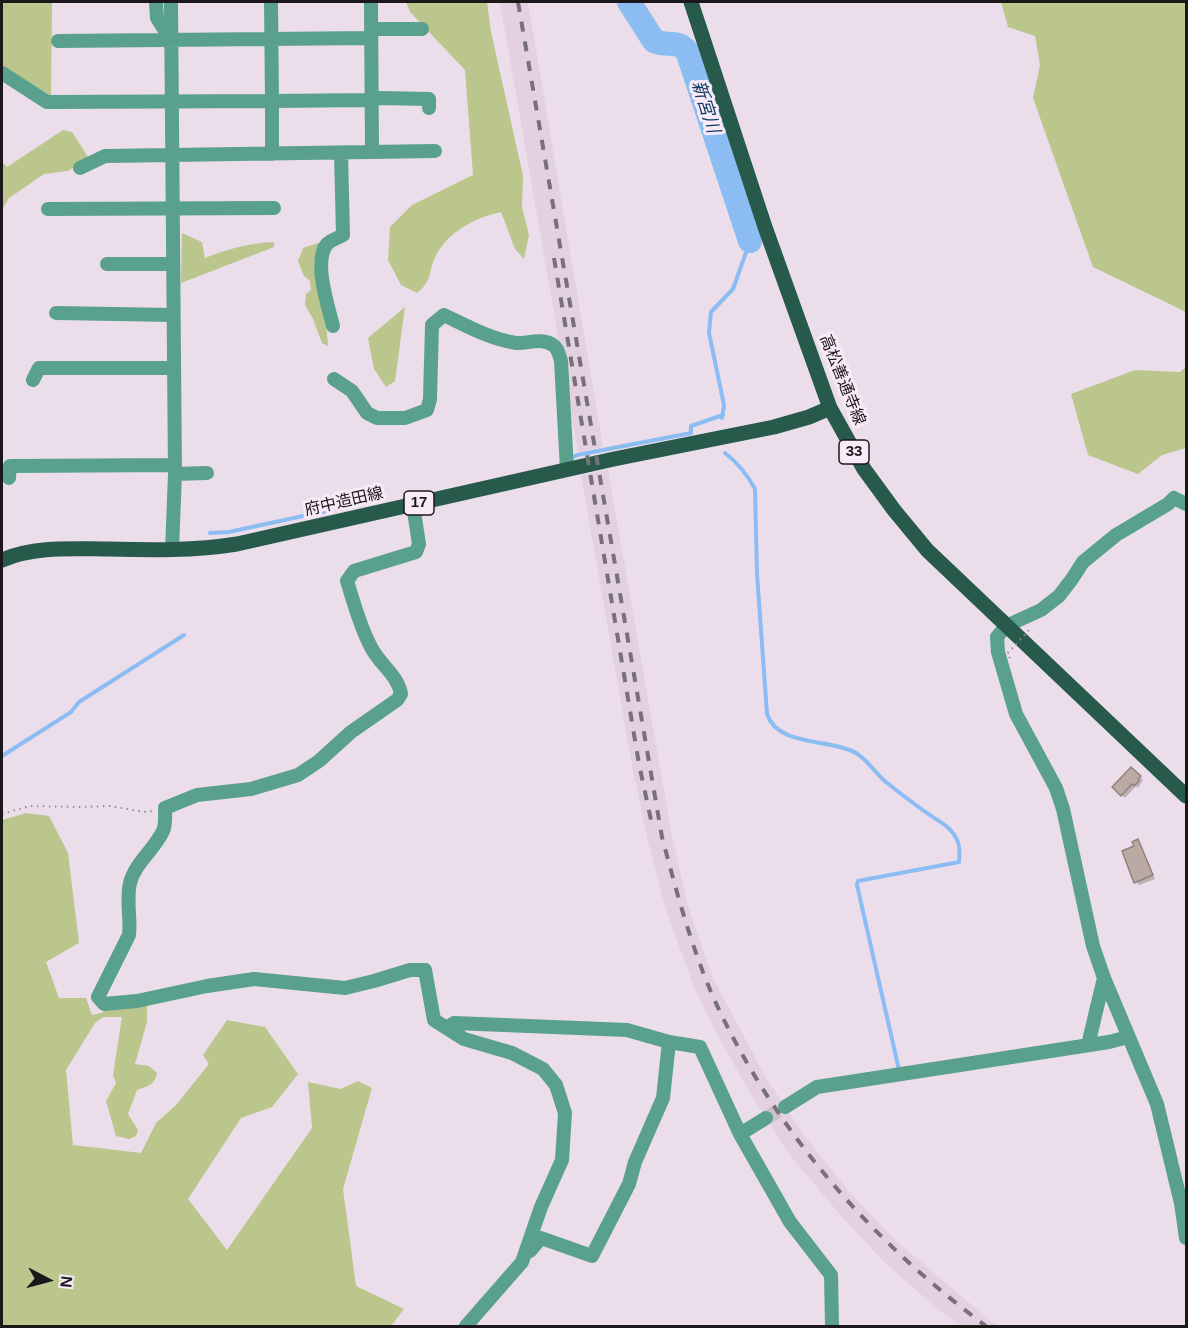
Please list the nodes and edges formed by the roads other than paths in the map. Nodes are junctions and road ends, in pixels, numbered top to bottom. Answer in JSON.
{"nodes":[{"id":1,"x":156,"y":2,"type":"edge"},
{"id":2,"x":171,"y":2,"type":"edge"},
{"id":3,"x":271,"y":2,"type":"edge"},
{"id":4,"x":371,"y":2,"type":"edge"},
{"id":5,"x":691,"y":2,"type":"edge"},
{"id":6,"x":422,"y":29,"type":"dead end"},
{"id":7,"x":371,"y":33,"type":"junction"},
{"id":8,"x":271,"y":39,"type":"junction"},
{"id":9,"x":58,"y":40,"type":"dead end"},
{"id":10,"x":171,"y":40,"type":"junction"},
{"id":11,"x":2,"y":73,"type":"edge"},
{"id":12,"x":372,"y":100,"type":"junction"},
{"id":13,"x":272,"y":101,"type":"junction"},
{"id":14,"x":172,"y":102,"type":"junction"},
{"id":15,"x":429,"y":108,"type":"dead end"},
{"id":16,"x":372,"y":151,"type":"junction"},
{"id":17,"x":435,"y":151,"type":"dead end"},
{"id":18,"x":341,"y":153,"type":"junction"},
{"id":19,"x":272,"y":154,"type":"junction"},
{"id":20,"x":172,"y":155,"type":"junction"},
{"id":21,"x":80,"y":168,"type":"dead end"},
{"id":22,"x":172,"y":208,"type":"junction"},
{"id":23,"x":274,"y":208,"type":"dead end"},
{"id":24,"x":48,"y":209,"type":"dead end"},
{"id":25,"x":107,"y":264,"type":"dead end"},
{"id":26,"x":173,"y":264,"type":"junction"},
{"id":27,"x":56,"y":313,"type":"dead end"},
{"id":28,"x":173,"y":315,"type":"junction"},
{"id":29,"x":333,"y":326,"type":"dead end"},
{"id":30,"x":173,"y":368,"type":"junction"},
{"id":31,"x":33,"y":380,"type":"dead end"},
{"id":32,"x":334,"y":380,"type":"dead end"},
{"id":33,"x":830,"y":408,"type":"junction"},
{"id":34,"x":175,"y":469,"type":"junction"},
{"id":35,"x":567,"y":470,"type":"junction"},
{"id":36,"x":207,"y":473,"type":"dead end"},
{"id":37,"x":9,"y":478,"type":"dead end"},
{"id":38,"x":1186,"y":504,"type":"edge"},
{"id":39,"x":413,"y":505,"type":"junction"},
{"id":40,"x":172,"y":550,"type":"junction"},
{"id":41,"x":2,"y":560,"type":"edge"},
{"id":42,"x":1006,"y":626,"type":"junction"},
{"id":43,"x":1186,"y":796,"type":"edge"},
{"id":44,"x":1104,"y":978,"type":"junction"},
{"id":45,"x":447,"y":1028,"type":"junction"},
{"id":46,"x":1128,"y":1037,"type":"junction"},
{"id":47,"x":669,"y":1042,"type":"junction"},
{"id":48,"x":1088,"y":1045,"type":"junction"},
{"id":49,"x":785,"y":1107,"type":"tunnel mouth"},
{"id":50,"x":766,"y":1118,"type":"tunnel mouth"},
{"id":51,"x":740,"y":1134,"type":"junction"},
{"id":52,"x":1186,"y":1238,"type":"edge"},
{"id":53,"x":522,"y":1262,"type":"junction"},
{"id":54,"x":466,"y":1326,"type":"edge"},
{"id":55,"x":832,"y":1326,"type":"edge"}],
"edges":[{"from":1,"to":10,"type":"street"},
{"from":2,"to":10,"type":"street"},
{"from":3,"to":8,"type":"street"},
{"from":4,"to":7,"type":"street"},
{"from":5,"to":33,"type":"main road","name":"高松善通寺線","number":"33"},
{"from":6,"to":7,"type":"street"},
{"from":7,"to":8,"type":"street"},
{"from":7,"to":12,"type":"street"},
{"from":8,"to":10,"type":"street"},
{"from":8,"to":13,"type":"street"},
{"from":9,"to":10,"type":"street"},
{"from":10,"to":14,"type":"street"},
{"from":11,"to":14,"type":"street"},
{"from":12,"to":13,"type":"street"},
{"from":12,"to":15,"type":"street"},
{"from":12,"to":16,"type":"street"},
{"from":13,"to":14,"type":"street"},
{"from":13,"to":19,"type":"street"},
{"from":14,"to":20,"type":"street"},
{"from":16,"to":17,"type":"street"},
{"from":16,"to":18,"type":"street"},
{"from":18,"to":19,"type":"street"},
{"from":18,"to":29,"type":"street"},
{"from":19,"to":20,"type":"street"},
{"from":20,"to":21,"type":"street"},
{"from":20,"to":22,"type":"street"},
{"from":22,"to":23,"type":"street"},
{"from":22,"to":24,"type":"street"},
{"from":22,"to":26,"type":"street"},
{"from":25,"to":26,"type":"street"},
{"from":26,"to":28,"type":"street"},
{"from":27,"to":28,"type":"street"},
{"from":28,"to":30,"type":"street"},
{"from":30,"to":31,"type":"street"},
{"from":30,"to":34,"type":"street"},
{"from":32,"to":35,"type":"street"},
{"from":33,"to":35,"type":"main road","name":"府中造田線","number":"17"},
{"from":33,"to":42,"type":"main road","name":"高松善通寺線","number":"33"},
{"from":34,"to":36,"type":"street"},
{"from":34,"to":37,"type":"street"},
{"from":34,"to":40,"type":"street"},
{"from":35,"to":39,"type":"main road","name":"府中造田線","number":"17"},
{"from":38,"to":42,"type":"street"},
{"from":39,"to":40,"type":"main road","name":"府中造田線","number":"17"},
{"from":39,"to":45,"type":"street"},
{"from":40,"to":41,"type":"main road","name":"府中造田線","number":"17"},
{"from":42,"to":43,"type":"main road","name":"高松善通寺線","number":"33"},
{"from":42,"to":44,"type":"street"},
{"from":44,"to":46,"type":"street"},
{"from":44,"to":48,"type":"street"},
{"from":45,"to":47,"type":"street"},
{"from":45,"to":53,"type":"street"},
{"from":46,"to":48,"type":"street"},
{"from":46,"to":52,"type":"street"},
{"from":47,"to":51,"type":"street"},
{"from":47,"to":53,"type":"street"},
{"from":48,"to":49,"type":"street"},
{"from":50,"to":51,"type":"street"},
{"from":51,"to":55,"type":"street"},
{"from":53,"to":54,"type":"street"}]}
